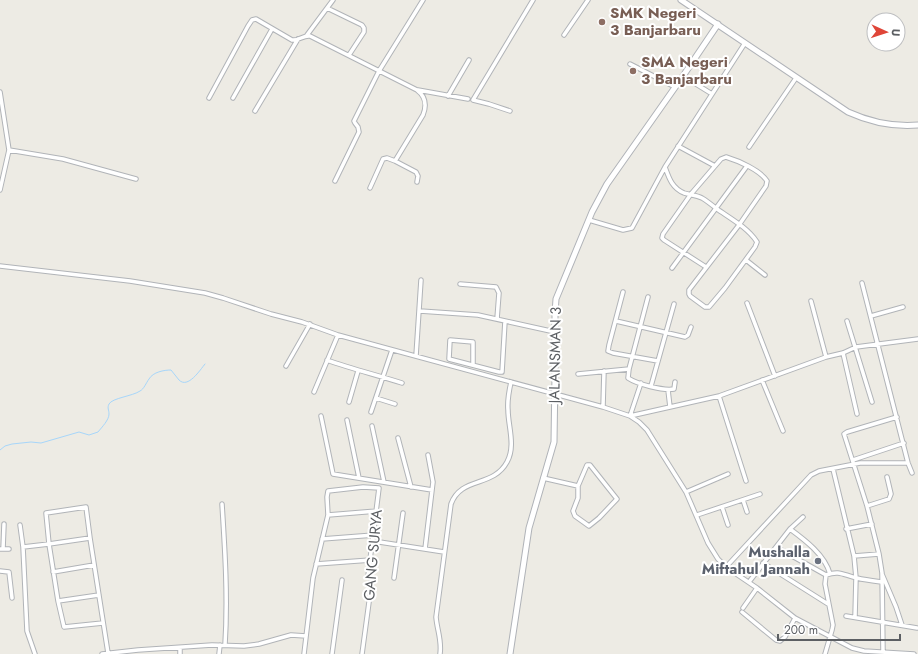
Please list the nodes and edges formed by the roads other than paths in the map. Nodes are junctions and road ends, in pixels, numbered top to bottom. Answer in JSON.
{"nodes":[{"id":1,"x":333,"y":0,"type":"edge"},
{"id":2,"x":423,"y":0,"type":"edge"},
{"id":3,"x":533,"y":0,"type":"edge"},
{"id":4,"x":588,"y":0,"type":"edge"},
{"id":5,"x":681,"y":0,"type":"edge"},
{"id":6,"x":327,"y":8,"type":"junction"},
{"id":7,"x":718,"y":24,"type":"junction"},
{"id":8,"x":272,"y":29,"type":"junction"},
{"id":9,"x":307,"y":35,"type":"junction"},
{"id":10,"x":564,"y":35,"type":"dead end"},
{"id":11,"x":298,"y":39,"type":"junction"},
{"id":12,"x":745,"y":43,"type":"junction"},
{"id":13,"x":349,"y":55,"type":"junction"},
{"id":14,"x":469,"y":60,"type":"dead end"},
{"id":15,"x":630,"y":64,"type":"dead end"},
{"id":16,"x":379,"y":71,"type":"junction"},
{"id":17,"x":683,"y":76,"type":"junction"},
{"id":18,"x":796,"y":78,"type":"junction"},
{"id":19,"x":675,"y":87,"type":"junction"},
{"id":20,"x":417,"y":90,"type":"junction"},
{"id":21,"x":0,"y":92,"type":"edge"},
{"id":22,"x":712,"y":94,"type":"junction"},
{"id":23,"x":448,"y":96,"type":"junction"},
{"id":24,"x":209,"y":98,"type":"dead end"},
{"id":25,"x":233,"y":98,"type":"dead end"},
{"id":26,"x":468,"y":99,"type":"dead end"},
{"id":27,"x":255,"y":111,"type":"dead end"},
{"id":28,"x":510,"y":111,"type":"dead end"},
{"id":29,"x":918,"y":125,"type":"edge"},
{"id":30,"x":678,"y":146,"type":"junction"},
{"id":31,"x":749,"y":147,"type":"dead end"},
{"id":32,"x":9,"y":150,"type":"junction"},
{"id":33,"x":395,"y":161,"type":"junction"},
{"id":34,"x":665,"y":166,"type":"junction"},
{"id":35,"x":715,"y":166,"type":"junction"},
{"id":36,"x":747,"y":166,"type":"junction"},
{"id":37,"x":136,"y":179,"type":"dead end"},
{"id":38,"x":335,"y":181,"type":"dead end"},
{"id":39,"x":417,"y":182,"type":"dead end"},
{"id":40,"x":370,"y":188,"type":"dead end"},
{"id":41,"x":0,"y":190,"type":"edge"},
{"id":42,"x":691,"y":194,"type":"junction"},
{"id":43,"x":716,"y":209,"type":"junction"},
{"id":44,"x":589,"y":220,"type":"junction"},
{"id":45,"x":740,"y":225,"type":"junction"},
{"id":46,"x":684,"y":253,"type":"junction"},
{"id":47,"x":746,"y":260,"type":"junction"},
{"id":48,"x":0,"y":266,"type":"edge"},
{"id":49,"x":706,"y":267,"type":"junction"},
{"id":50,"x":672,"y":268,"type":"dead end"},
{"id":51,"x":765,"y":275,"type":"dead end"},
{"id":52,"x":421,"y":280,"type":"dead end"},
{"id":53,"x":862,"y":283,"type":"dead end"},
{"id":54,"x":460,"y":284,"type":"dead end"},
{"id":55,"x":623,"y":292,"type":"dead end"},
{"id":56,"x":648,"y":297,"type":"dead end"},
{"id":57,"x":811,"y":301,"type":"dead end"},
{"id":58,"x":674,"y":304,"type":"dead end"},
{"id":59,"x":747,"y":304,"type":"dead end"},
{"id":60,"x":903,"y":307,"type":"dead end"},
{"id":61,"x":420,"y":311,"type":"junction"},
{"id":62,"x":870,"y":316,"type":"junction"},
{"id":63,"x":497,"y":319,"type":"junction"},
{"id":64,"x":505,"y":321,"type":"junction"},
{"id":65,"x":616,"y":321,"type":"junction"},
{"id":66,"x":848,"y":321,"type":"dead end"},
{"id":67,"x":310,"y":324,"type":"junction"},
{"id":68,"x":691,"y":326,"type":"dead end"},
{"id":69,"x":640,"y":327,"type":"junction"},
{"id":70,"x":555,"y":332,"type":"junction"},
{"id":71,"x":666,"y":333,"type":"junction"},
{"id":72,"x":338,"y":335,"type":"junction"},
{"id":73,"x":918,"y":339,"type":"edge"},
{"id":74,"x":878,"y":344,"type":"junction"},
{"id":75,"x":856,"y":347,"type":"junction"},
{"id":76,"x":392,"y":350,"type":"junction"},
{"id":77,"x":843,"y":353,"type":"junction"},
{"id":78,"x":416,"y":356,"type":"junction"},
{"id":79,"x":632,"y":356,"type":"junction"},
{"id":80,"x":826,"y":357,"type":"junction"},
{"id":81,"x":327,"y":360,"type":"junction"},
{"id":82,"x":658,"y":362,"type":"junction"},
{"id":83,"x":473,"y":365,"type":"junction"},
{"id":84,"x":286,"y":366,"type":"dead end"},
{"id":85,"x":628,"y":369,"type":"junction"},
{"id":86,"x":358,"y":371,"type":"junction"},
{"id":87,"x":604,"y":371,"type":"junction"},
{"id":88,"x":578,"y":374,"type":"dead end"},
{"id":89,"x":383,"y":376,"type":"junction"},
{"id":90,"x":775,"y":376,"type":"junction"},
{"id":91,"x":762,"y":380,"type":"junction"},
{"id":92,"x":511,"y":382,"type":"junction"},
{"id":93,"x":675,"y":382,"type":"dead end"},
{"id":94,"x":402,"y":383,"type":"dead end"},
{"id":95,"x":641,"y":383,"type":"junction"},
{"id":96,"x":651,"y":386,"type":"junction"},
{"id":97,"x":668,"y":390,"type":"junction"},
{"id":98,"x":314,"y":392,"type":"dead end"},
{"id":99,"x":554,"y":394,"type":"junction"},
{"id":100,"x":718,"y":396,"type":"junction"},
{"id":101,"x":376,"y":398,"type":"junction"},
{"id":102,"x":349,"y":402,"type":"dead end"},
{"id":103,"x":872,"y":402,"type":"dead end"},
{"id":104,"x":395,"y":404,"type":"dead end"},
{"id":105,"x":604,"y":407,"type":"junction"},
{"id":106,"x":670,"y":407,"type":"junction"},
{"id":107,"x":371,"y":412,"type":"dead end"},
{"id":108,"x":857,"y":414,"type":"dead end"},
{"id":109,"x":321,"y":416,"type":"dead end"},
{"id":110,"x":630,"y":416,"type":"junction"},
{"id":111,"x":897,"y":417,"type":"junction"},
{"id":112,"x":347,"y":420,"type":"dead end"},
{"id":113,"x":372,"y":426,"type":"dead end"},
{"id":114,"x":784,"y":431,"type":"dead end"},
{"id":115,"x":398,"y":438,"type":"dead end"},
{"id":116,"x":904,"y":443,"type":"junction"},
{"id":117,"x":428,"y":455,"type":"dead end"},
{"id":118,"x":854,"y":462,"type":"junction"},
{"id":119,"x":908,"y":464,"type":"junction"},
{"id":120,"x":832,"y":469,"type":"junction"},
{"id":121,"x":912,"y":473,"type":"dead end"},
{"id":122,"x":728,"y":474,"type":"dead end"},
{"id":123,"x":887,"y":477,"type":"dead end"},
{"id":124,"x":359,"y":478,"type":"junction"},
{"id":125,"x":543,"y":478,"type":"junction"},
{"id":126,"x":746,"y":481,"type":"dead end"},
{"id":127,"x":382,"y":482,"type":"junction"},
{"id":128,"x":410,"y":486,"type":"junction"},
{"id":129,"x":578,"y":486,"type":"junction"},
{"id":130,"x":380,"y":488,"type":"junction"},
{"id":131,"x":432,"y":490,"type":"junction"},
{"id":132,"x":686,"y":492,"type":"junction"},
{"id":133,"x":760,"y":494,"type":"dead end"},
{"id":134,"x":743,"y":500,"type":"junction"},
{"id":135,"x":222,"y":504,"type":"dead end"},
{"id":136,"x":867,"y":506,"type":"junction"},
{"id":137,"x":722,"y":507,"type":"junction"},
{"id":138,"x":377,"y":511,"type":"junction"},
{"id":139,"x":747,"y":512,"type":"dead end"},
{"id":140,"x":403,"y":513,"type":"dead end"},
{"id":141,"x":328,"y":514,"type":"junction"},
{"id":142,"x":697,"y":516,"type":"junction"},
{"id":143,"x":803,"y":516,"type":"dead end"},
{"id":144,"x":4,"y":524,"type":"dead end"},
{"id":145,"x":728,"y":524,"type":"dead end"},
{"id":146,"x":872,"y":524,"type":"junction"},
{"id":147,"x":20,"y":525,"type":"dead end"},
{"id":148,"x":790,"y":529,"type":"junction"},
{"id":149,"x":846,"y":529,"type":"junction"},
{"id":150,"x":374,"y":535,"type":"junction"},
{"id":151,"x":90,"y":538,"type":"junction"},
{"id":152,"x":322,"y":539,"type":"junction"},
{"id":153,"x":373,"y":541,"type":"junction"},
{"id":154,"x":49,"y":544,"type":"junction"},
{"id":155,"x":398,"y":545,"type":"junction"},
{"id":156,"x":23,"y":547,"type":"junction"},
{"id":157,"x":776,"y":547,"type":"junction"},
{"id":158,"x":2,"y":549,"type":"edge"},
{"id":159,"x":9,"y":549,"type":"dead end"},
{"id":160,"x":425,"y":549,"type":"junction"},
{"id":161,"x":444,"y":552,"type":"junction"},
{"id":162,"x":879,"y":554,"type":"junction"},
{"id":163,"x":854,"y":556,"type":"junction"},
{"id":164,"x":371,"y":560,"type":"junction"},
{"id":165,"x":316,"y":564,"type":"junction"},
{"id":166,"x":763,"y":564,"type":"junction"},
{"id":167,"x":94,"y":565,"type":"junction"},
{"id":168,"x":726,"y":567,"type":"junction"},
{"id":169,"x":0,"y":572,"type":"edge"},
{"id":170,"x":53,"y":572,"type":"junction"},
{"id":171,"x":882,"y":573,"type":"junction"},
{"id":172,"x":828,"y":574,"type":"junction"},
{"id":173,"x":394,"y":578,"type":"dead end"},
{"id":174,"x":856,"y":578,"type":"junction"},
{"id":175,"x":342,"y":580,"type":"dead end"},
{"id":176,"x":748,"y":582,"type":"junction"},
{"id":177,"x":882,"y":582,"type":"junction"},
{"id":178,"x":757,"y":588,"type":"junction"},
{"id":179,"x":99,"y":595,"type":"junction"},
{"id":180,"x":12,"y":598,"type":"dead end"},
{"id":181,"x":58,"y":601,"type":"junction"},
{"id":182,"x":828,"y":604,"type":"junction"},
{"id":183,"x":846,"y":616,"type":"dead end"},
{"id":184,"x":855,"y":617,"type":"junction"},
{"id":185,"x":795,"y":618,"type":"junction"},
{"id":186,"x":882,"y":622,"type":"junction"},
{"id":187,"x":103,"y":623,"type":"junction"},
{"id":188,"x":902,"y":626,"type":"junction"},
{"id":189,"x":917,"y":628,"type":"dead end"},
{"id":190,"x":306,"y":636,"type":"junction"},
{"id":191,"x":831,"y":636,"type":"junction"},
{"id":192,"x":220,"y":645,"type":"junction"},
{"id":193,"x":225,"y":645,"type":"junction"},
{"id":194,"x":180,"y":648,"type":"junction"},
{"id":195,"x":852,"y":648,"type":"junction"},
{"id":196,"x":883,"y":652,"type":"junction"},
{"id":197,"x":108,"y":653,"type":"junction"},
{"id":198,"x":35,"y":654,"type":"edge"},
{"id":199,"x":102,"y":654,"type":"edge"},
{"id":200,"x":180,"y":654,"type":"edge"},
{"id":201,"x":220,"y":654,"type":"edge"},
{"id":202,"x":304,"y":654,"type":"edge"},
{"id":203,"x":332,"y":654,"type":"edge"},
{"id":204,"x":362,"y":654,"type":"edge"},
{"id":205,"x":440,"y":654,"type":"edge"},
{"id":206,"x":510,"y":654,"type":"edge"},
{"id":207,"x":825,"y":654,"type":"edge"},
{"id":208,"x":850,"y":654,"type":"edge"},
{"id":209,"x":914,"y":654,"type":"edge"}],
"edges":[{"from":1,"to":6,"type":"street"},
{"from":2,"to":16,"type":"street"},
{"from":3,"to":28,"type":"street"},
{"from":4,"to":10,"type":"street"},
{"from":5,"to":7,"type":"street"},
{"from":6,"to":9,"type":"street"},
{"from":6,"to":13,"type":"street"},
{"from":7,"to":12,"type":"street"},
{"from":7,"to":17,"type":"street","name":"JALANSMAN 3"},
{"from":8,"to":11,"type":"street"},
{"from":8,"to":24,"type":"street"},
{"from":8,"to":25,"type":"street"},
{"from":9,"to":11,"type":"street"},
{"from":9,"to":13,"type":"street"},
{"from":11,"to":27,"type":"street"},
{"from":12,"to":18,"type":"street"},
{"from":12,"to":22,"type":"street"},
{"from":13,"to":16,"type":"street"},
{"from":14,"to":23,"type":"street"},
{"from":15,"to":19,"type":"street"},
{"from":16,"to":20,"type":"street"},
{"from":16,"to":38,"type":"street"},
{"from":17,"to":19,"type":"street","name":"JALANSMAN 3"},
{"from":17,"to":22,"type":"street"},
{"from":18,"to":29,"type":"street"},
{"from":18,"to":31,"type":"street"},
{"from":19,"to":44,"type":"street","name":"JALANSMAN 3"},
{"from":20,"to":23,"type":"street"},
{"from":20,"to":33,"type":"street"},
{"from":21,"to":32,"type":"street"},
{"from":22,"to":30,"type":"street"},
{"from":23,"to":26,"type":"street"},
{"from":30,"to":34,"type":"street"},
{"from":30,"to":35,"type":"street"},
{"from":32,"to":37,"type":"street"},
{"from":32,"to":41,"type":"street"},
{"from":33,"to":39,"type":"street"},
{"from":33,"to":40,"type":"street"},
{"from":34,"to":42,"type":"street"},
{"from":34,"to":44,"type":"street"},
{"from":35,"to":36,"type":"street"},
{"from":35,"to":42,"type":"street"},
{"from":36,"to":43,"type":"street"},
{"from":36,"to":45,"type":"street"},
{"from":42,"to":43,"type":"street"},
{"from":42,"to":46,"type":"street"},
{"from":43,"to":45,"type":"street"},
{"from":43,"to":46,"type":"street"},
{"from":44,"to":70,"type":"street","name":"JALANSMAN 3"},
{"from":45,"to":47,"type":"street"},
{"from":45,"to":49,"type":"street"},
{"from":46,"to":49,"type":"street"},
{"from":46,"to":50,"type":"street"},
{"from":47,"to":49,"type":"street"},
{"from":47,"to":51,"type":"street"},
{"from":48,"to":67,"type":"street"},
{"from":52,"to":61,"type":"street"},
{"from":53,"to":62,"type":"street"},
{"from":54,"to":63,"type":"street"},
{"from":55,"to":65,"type":"street"},
{"from":56,"to":69,"type":"street"},
{"from":57,"to":80,"type":"street"},
{"from":58,"to":71,"type":"street"},
{"from":59,"to":90,"type":"street"},
{"from":60,"to":62,"type":"street"},
{"from":61,"to":63,"type":"street"},
{"from":61,"to":78,"type":"street"},
{"from":62,"to":74,"type":"street"},
{"from":63,"to":64,"type":"street"},
{"from":64,"to":70,"type":"street"},
{"from":64,"to":83,"type":"street"},
{"from":65,"to":69,"type":"street"},
{"from":65,"to":79,"type":"street"},
{"from":66,"to":75,"type":"street"},
{"from":67,"to":72,"type":"street"},
{"from":67,"to":84,"type":"street"},
{"from":68,"to":71,"type":"street"},
{"from":69,"to":71,"type":"street"},
{"from":69,"to":79,"type":"street"},
{"from":70,"to":99,"type":"street","name":"JALANSMAN 3"},
{"from":71,"to":82,"type":"street"},
{"from":72,"to":76,"type":"street"},
{"from":72,"to":81,"type":"street"},
{"from":73,"to":74,"type":"street"},
{"from":74,"to":75,"type":"street"},
{"from":74,"to":111,"type":"street"},
{"from":75,"to":77,"type":"street"},
{"from":75,"to":103,"type":"street"},
{"from":76,"to":78,"type":"street"},
{"from":76,"to":89,"type":"street"},
{"from":77,"to":80,"type":"street"},
{"from":77,"to":108,"type":"street"},
{"from":78,"to":92,"type":"street"},
{"from":79,"to":82,"type":"street"},
{"from":79,"to":85,"type":"street"},
{"from":80,"to":90,"type":"street"},
{"from":81,"to":86,"type":"street"},
{"from":81,"to":98,"type":"street"},
{"from":82,"to":96,"type":"street"},
{"from":83,"to":83,"type":"street"},
{"from":85,"to":87,"type":"street"},
{"from":85,"to":95,"type":"street"},
{"from":86,"to":89,"type":"street"},
{"from":86,"to":102,"type":"street"},
{"from":87,"to":88,"type":"street"},
{"from":87,"to":105,"type":"street"},
{"from":89,"to":94,"type":"street"},
{"from":89,"to":101,"type":"street"},
{"from":90,"to":91,"type":"street"},
{"from":91,"to":100,"type":"street"},
{"from":91,"to":114,"type":"street"},
{"from":92,"to":99,"type":"street"},
{"from":92,"to":161,"type":"street"},
{"from":93,"to":97,"type":"street"},
{"from":95,"to":96,"type":"street"},
{"from":95,"to":110,"type":"street"},
{"from":96,"to":97,"type":"street"},
{"from":97,"to":106,"type":"street"},
{"from":99,"to":105,"type":"street"},
{"from":99,"to":125,"type":"street","name":"JALANSMAN 3"},
{"from":100,"to":106,"type":"street"},
{"from":100,"to":126,"type":"street"},
{"from":101,"to":104,"type":"street"},
{"from":101,"to":107,"type":"street"},
{"from":105,"to":110,"type":"street"},
{"from":106,"to":110,"type":"street"},
{"from":109,"to":124,"type":"street"},
{"from":110,"to":132,"type":"street"},
{"from":111,"to":116,"type":"street"},
{"from":111,"to":118,"type":"street"},
{"from":112,"to":124,"type":"street"},
{"from":113,"to":127,"type":"street"},
{"from":115,"to":128,"type":"street"},
{"from":116,"to":118,"type":"street"},
{"from":116,"to":119,"type":"street"},
{"from":117,"to":131,"type":"street"},
{"from":118,"to":119,"type":"street"},
{"from":118,"to":120,"type":"street"},
{"from":118,"to":136,"type":"street"},
{"from":119,"to":121,"type":"street"},
{"from":120,"to":149,"type":"street"},
{"from":120,"to":168,"type":"street"},
{"from":122,"to":132,"type":"street"},
{"from":123,"to":136,"type":"street"},
{"from":124,"to":127,"type":"street"},
{"from":125,"to":129,"type":"street"},
{"from":125,"to":206,"type":"street","name":"JALANSMAN 3"},
{"from":127,"to":128,"type":"street"},
{"from":127,"to":130,"type":"street"},
{"from":128,"to":131,"type":"street"},
{"from":129,"to":129,"type":"street"},
{"from":130,"to":138,"type":"street","name":"GANG SURYA"},
{"from":130,"to":141,"type":"street","name":"GANG SURYA"},
{"from":131,"to":160,"type":"street"},
{"from":132,"to":142,"type":"street"},
{"from":133,"to":134,"type":"street"},
{"from":134,"to":137,"type":"street"},
{"from":134,"to":139,"type":"street"},
{"from":135,"to":193,"type":"street"},
{"from":136,"to":146,"type":"street"},
{"from":137,"to":142,"type":"street"},
{"from":137,"to":145,"type":"street"},
{"from":138,"to":141,"type":"street"},
{"from":138,"to":150,"type":"street","name":"GANG SURYA"},
{"from":140,"to":155,"type":"street"},
{"from":141,"to":152,"type":"street"},
{"from":142,"to":168,"type":"street"},
{"from":143,"to":148,"type":"street"},
{"from":144,"to":158,"type":"street"},
{"from":146,"to":149,"type":"street"},
{"from":146,"to":162,"type":"street"},
{"from":147,"to":156,"type":"street"},
{"from":148,"to":157,"type":"street"},
{"from":148,"to":172,"type":"street"},
{"from":149,"to":163,"type":"street"},
{"from":150,"to":152,"type":"street"},
{"from":150,"to":153,"type":"street","name":"GANG SURYA"},
{"from":151,"to":154,"type":"street"},
{"from":151,"to":154,"type":"street"},
{"from":151,"to":167,"type":"street"},
{"from":152,"to":165,"type":"street"},
{"from":153,"to":155,"type":"street"},
{"from":153,"to":164,"type":"street","name":"GANG SURYA"},
{"from":154,"to":156,"type":"street"},
{"from":154,"to":170,"type":"street"},
{"from":155,"to":160,"type":"street"},
{"from":155,"to":173,"type":"street"},
{"from":156,"to":198,"type":"street"},
{"from":157,"to":166,"type":"street"},
{"from":157,"to":172,"type":"street"},
{"from":158,"to":159,"type":"street"},
{"from":160,"to":161,"type":"street"},
{"from":161,"to":205,"type":"street"},
{"from":162,"to":163,"type":"street"},
{"from":162,"to":171,"type":"street"},
{"from":163,"to":174,"type":"street"},
{"from":164,"to":165,"type":"street"},
{"from":164,"to":204,"type":"street","name":"GANG SURYA"},
{"from":165,"to":190,"type":"street"},
{"from":166,"to":176,"type":"street"},
{"from":166,"to":182,"type":"street"},
{"from":167,"to":170,"type":"street"},
{"from":167,"to":179,"type":"street"},
{"from":168,"to":176,"type":"street"},
{"from":169,"to":180,"type":"street"},
{"from":170,"to":181,"type":"street"},
{"from":171,"to":177,"type":"street"},
{"from":171,"to":188,"type":"street"},
{"from":172,"to":174,"type":"street"},
{"from":172,"to":182,"type":"street"},
{"from":174,"to":177,"type":"street"},
{"from":174,"to":184,"type":"street"},
{"from":175,"to":203,"type":"street"},
{"from":176,"to":178,"type":"street"},
{"from":177,"to":186,"type":"street"},
{"from":178,"to":185,"type":"street"},
{"from":178,"to":185,"type":"street"},
{"from":179,"to":181,"type":"street"},
{"from":179,"to":187,"type":"street"},
{"from":181,"to":187,"type":"street"},
{"from":182,"to":191,"type":"street"},
{"from":183,"to":184,"type":"street"},
{"from":184,"to":186,"type":"street"},
{"from":185,"to":191,"type":"street"},
{"from":186,"to":188,"type":"street"},
{"from":186,"to":196,"type":"street"},
{"from":187,"to":197,"type":"street"},
{"from":188,"to":189,"type":"street"},
{"from":190,"to":193,"type":"street"},
{"from":190,"to":202,"type":"street"},
{"from":191,"to":195,"type":"street"},
{"from":191,"to":207,"type":"street"},
{"from":192,"to":193,"type":"street"},
{"from":192,"to":194,"type":"street"},
{"from":192,"to":201,"type":"street"},
{"from":194,"to":197,"type":"street"},
{"from":194,"to":200,"type":"street"},
{"from":195,"to":196,"type":"street"},
{"from":195,"to":208,"type":"street"},
{"from":196,"to":209,"type":"street"},
{"from":197,"to":199,"type":"street"}]}
